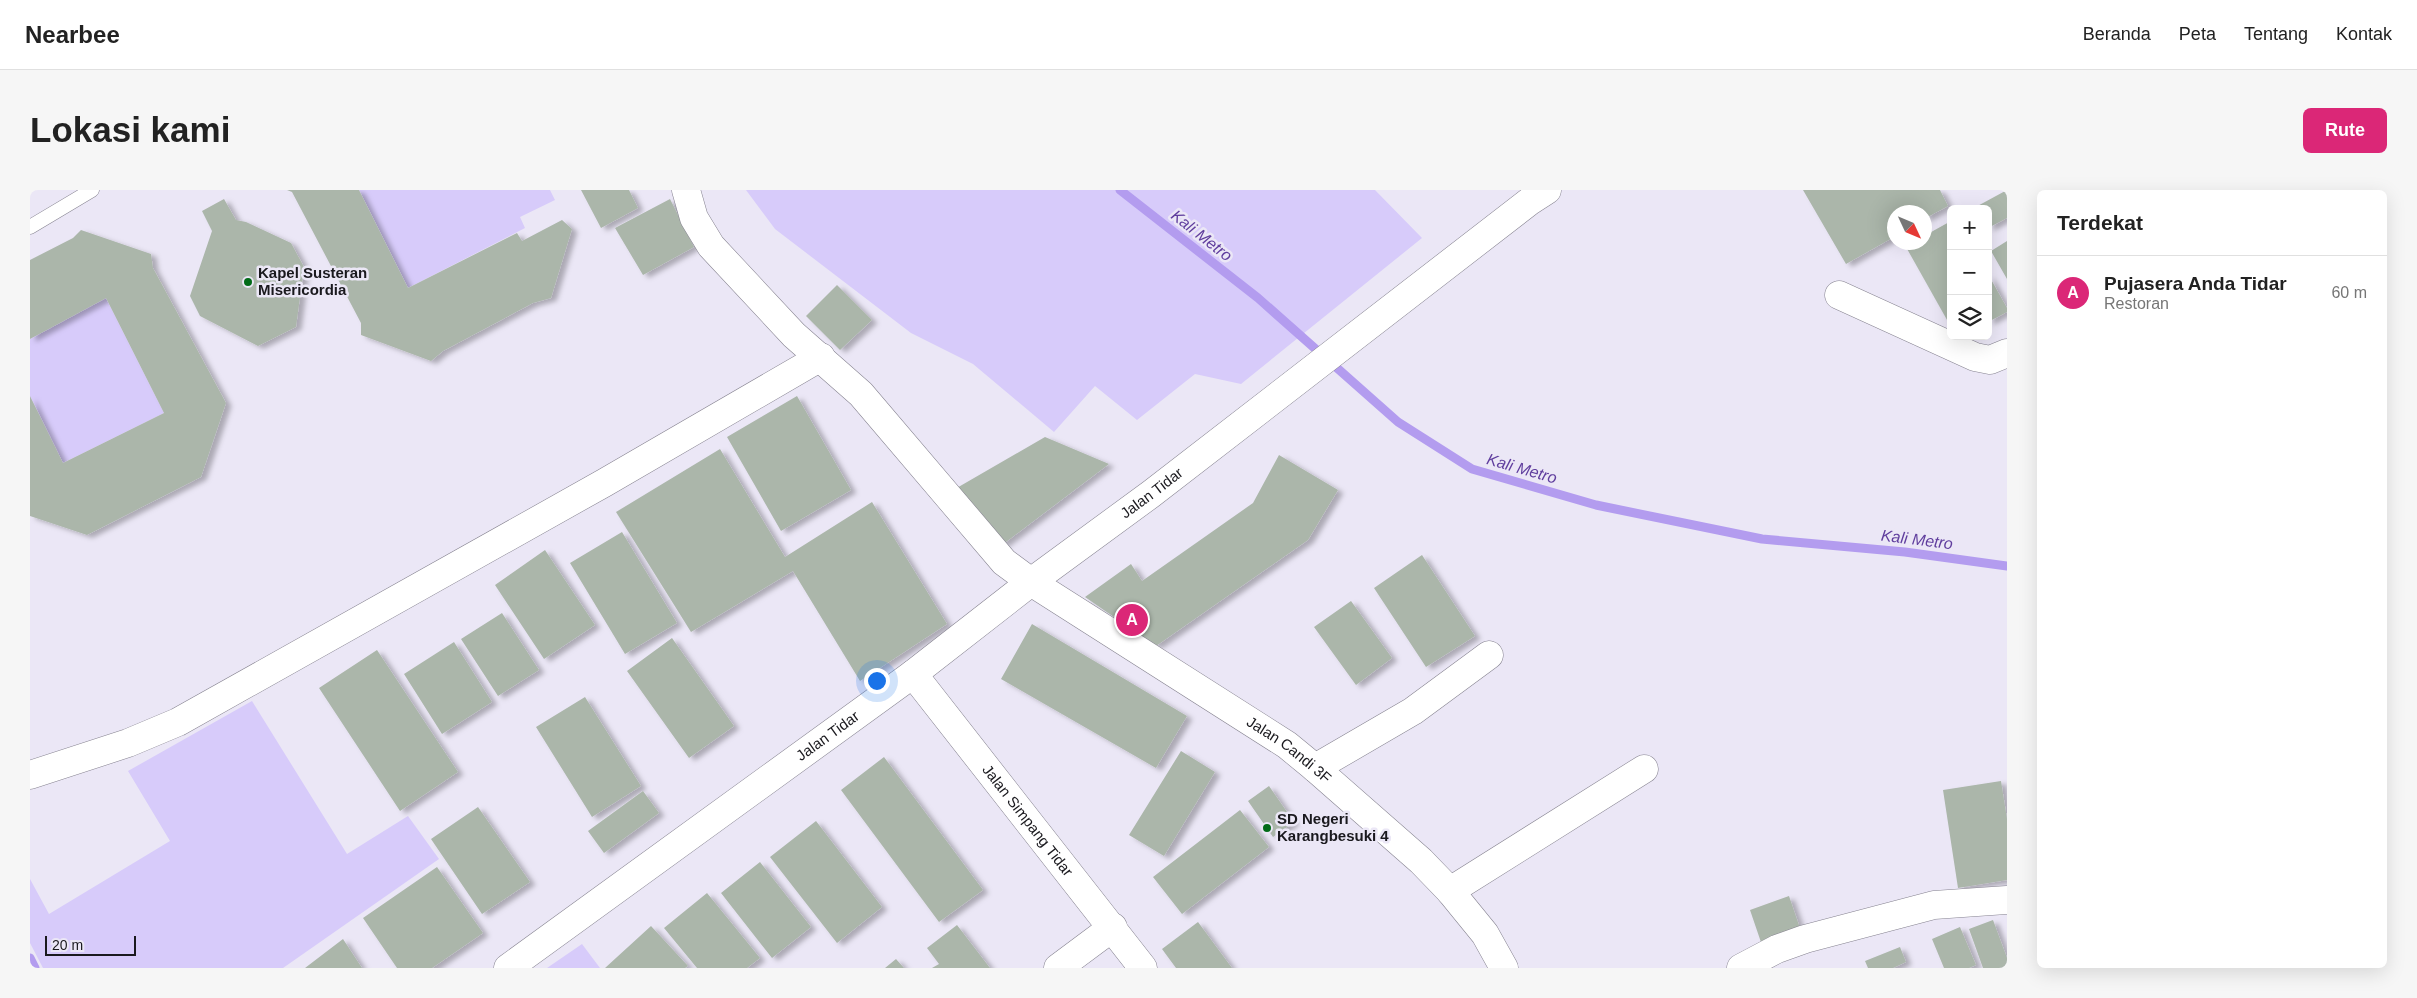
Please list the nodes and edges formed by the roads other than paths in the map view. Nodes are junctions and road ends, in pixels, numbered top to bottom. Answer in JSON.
{"nodes":[{"id":1,"x":92,"y":190,"type":"edge"},
{"id":2,"x":686,"y":190,"type":"edge"},
{"id":3,"x":1547,"y":190,"type":"edge"},
{"id":4,"x":30,"y":227,"type":"edge"},
{"id":5,"x":1839,"y":295,"type":"dead end"},
{"id":6,"x":2007,"y":353,"type":"edge"},
{"id":7,"x":821,"y":358,"type":"junction"},
{"id":8,"x":1031,"y":582,"type":"junction"},
{"id":9,"x":1490,"y":655,"type":"dead end"},
{"id":10,"x":913,"y":674,"type":"junction"},
{"id":11,"x":1315,"y":768,"type":"junction"},
{"id":12,"x":1644,"y":769,"type":"dead end"},
{"id":13,"x":30,"y":775,"type":"edge"},
{"id":14,"x":1450,"y":891,"type":"junction"},
{"id":15,"x":2007,"y":900,"type":"edge"},
{"id":16,"x":1113,"y":927,"type":"junction"},
{"id":17,"x":508,"y":968,"type":"edge"},
{"id":18,"x":1058,"y":968,"type":"edge"},
{"id":19,"x":1143,"y":968,"type":"edge"},
{"id":20,"x":1504,"y":968,"type":"edge"},
{"id":21,"x":1741,"y":968,"type":"edge"}],
"edges":[{"from":1,"to":4,"type":"lane"},
{"from":2,"to":7,"type":"street","name":"Jalan Candi 3F"},
{"from":3,"to":8,"type":"street","name":"Jalan Tidar"},
{"from":5,"to":6,"type":"street"},
{"from":7,"to":8,"type":"street","name":"Jalan Candi 3F"},
{"from":7,"to":13,"type":"street"},
{"from":8,"to":10,"type":"street","name":"Jalan Tidar"},
{"from":8,"to":11,"type":"street","name":"Jalan Candi 3F"},
{"from":9,"to":11,"type":"street"},
{"from":10,"to":16,"type":"street","name":"Jalan Simpang Tidar"},
{"from":10,"to":17,"type":"street","name":"Jalan Tidar"},
{"from":11,"to":14,"type":"street","name":"Jalan Candi 3F"},
{"from":12,"to":14,"type":"street"},
{"from":14,"to":20,"type":"street","name":"Jalan Candi 3F"},
{"from":15,"to":21,"type":"street"},
{"from":16,"to":18,"type":"street"},
{"from":16,"to":19,"type":"street","name":"Jalan Simpang Tidar"}]}
